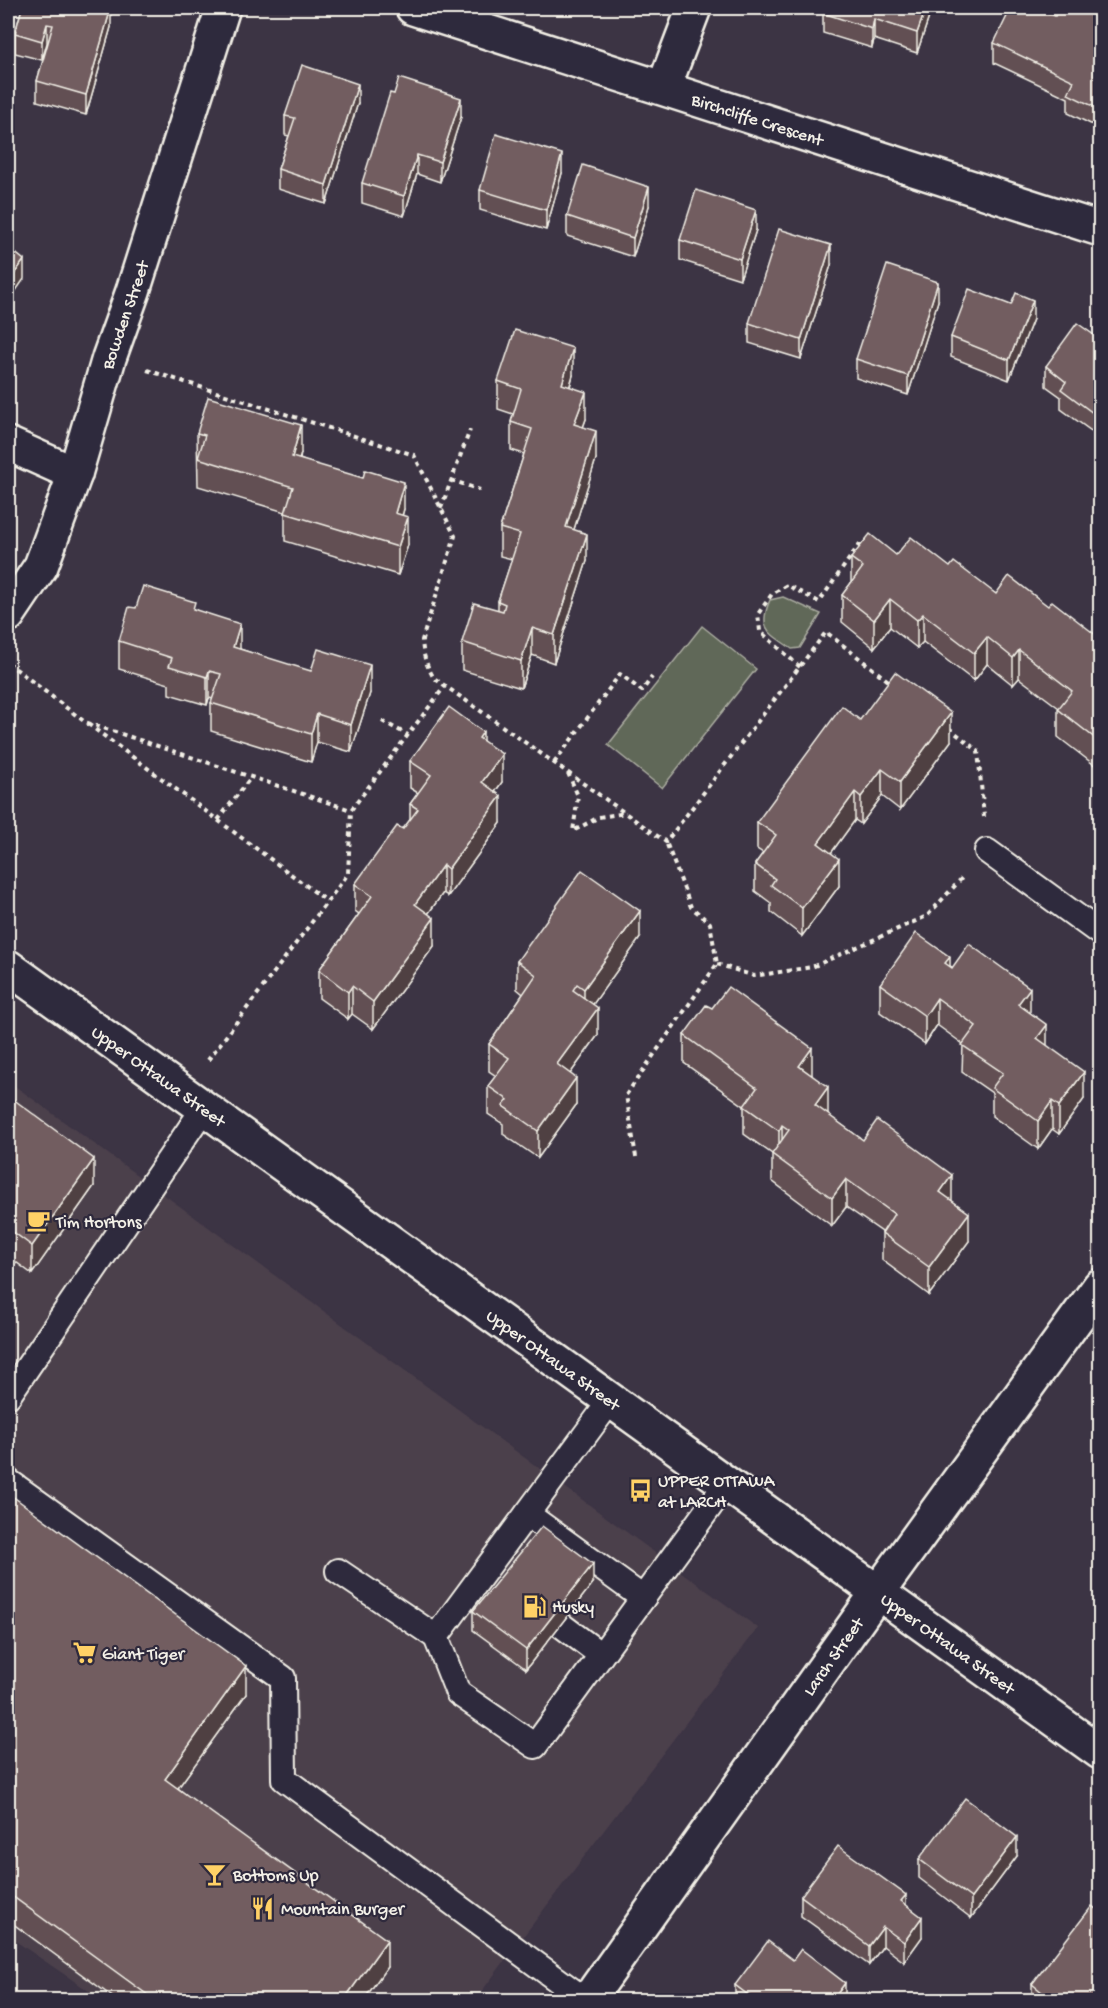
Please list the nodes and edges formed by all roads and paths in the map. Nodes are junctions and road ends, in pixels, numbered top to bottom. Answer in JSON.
{"nodes":[{"id":1,"x":223,"y":8,"type":"edge"},
{"id":2,"x":413,"y":8,"type":"edge"},
{"id":3,"x":694,"y":8,"type":"edge"},
{"id":4,"x":664,"y":87,"type":"junction"},
{"id":5,"x":1101,"y":229,"type":"edge"},
{"id":6,"x":109,"y":358,"type":"junction"},
{"id":7,"x":470,"y":430,"type":"dead end"},
{"id":8,"x":8,"y":444,"type":"edge"},
{"id":9,"x":75,"y":474,"type":"junction"},
{"id":10,"x":451,"y":480,"type":"junction"},
{"id":11,"x":480,"y":490,"type":"dead end"},
{"id":12,"x":441,"y":508,"type":"junction"},
{"id":13,"x":870,"y":548,"type":"edge"},
{"id":14,"x":8,"y":615,"type":"edge"},
{"id":15,"x":8,"y":663,"type":"edge"},
{"id":16,"x":800,"y":667,"type":"junction"},
{"id":17,"x":652,"y":677,"type":"dead end"},
{"id":18,"x":445,"y":686,"type":"junction"},
{"id":19,"x":898,"y":688,"type":"edge"},
{"id":20,"x":382,"y":721,"type":"dead end"},
{"id":21,"x":85,"y":722,"type":"junction"},
{"id":22,"x":942,"y":723,"type":"edge"},
{"id":23,"x":408,"y":735,"type":"junction"},
{"id":24,"x":554,"y":763,"type":"junction"},
{"id":25,"x":568,"y":772,"type":"junction"},
{"id":26,"x":252,"y":776,"type":"junction"},
{"id":27,"x":351,"y":810,"type":"junction"},
{"id":28,"x":626,"y":813,"type":"junction"},
{"id":29,"x":218,"y":820,"type":"junction"},
{"id":30,"x":666,"y":842,"type":"junction"},
{"id":31,"x":987,"y":851,"type":"junction"},
{"id":32,"x":327,"y":901,"type":"junction"},
{"id":33,"x":1101,"y":933,"type":"edge"},
{"id":34,"x":717,"y":964,"type":"junction"},
{"id":35,"x":8,"y":967,"type":"edge"},
{"id":36,"x":193,"y":1101,"type":"junction"},
{"id":37,"x":636,"y":1157,"type":"dead end"},
{"id":38,"x":1101,"y":1286,"type":"edge"},
{"id":39,"x":8,"y":1396,"type":"edge"},
{"id":40,"x":611,"y":1400,"type":"junction"},
{"id":41,"x":8,"y":1481,"type":"edge"},
{"id":42,"x":727,"y":1483,"type":"junction"},
{"id":43,"x":527,"y":1514,"type":"junction"},
{"id":44,"x":338,"y":1571,"type":"dead end"},
{"id":45,"x":878,"y":1592,"type":"junction"},
{"id":46,"x":642,"y":1598,"type":"junction"},
{"id":47,"x":561,"y":1625,"type":"edge"},
{"id":48,"x":436,"y":1637,"type":"junction"},
{"id":49,"x":601,"y":1655,"type":"junction"},
{"id":50,"x":1101,"y":1752,"type":"edge"},
{"id":51,"x":586,"y":2001,"type":"edge"}],
"edges":[{"from":1,"to":6,"type":"street","name":"Bowden Street"},
{"from":2,"to":4,"type":"street","name":"Birchcliffe Crescent"},
{"from":3,"to":4,"type":"street"},
{"from":4,"to":5,"type":"street","name":"Birchcliffe Crescent"},
{"from":6,"to":9,"type":"street","name":"Bowden Street"},
{"from":6,"to":12,"type":"path"},
{"from":7,"to":10,"type":"path"},
{"from":8,"to":9,"type":"street"},
{"from":9,"to":14,"type":"street","name":"Bowden Street"},
{"from":10,"to":11,"type":"path"},
{"from":10,"to":12,"type":"path"},
{"from":12,"to":18,"type":"path"},
{"from":13,"to":16,"type":"path"},
{"from":15,"to":21,"type":"path"},
{"from":16,"to":19,"type":"path"},
{"from":16,"to":30,"type":"path"},
{"from":17,"to":24,"type":"path"},
{"from":18,"to":23,"type":"path"},
{"from":18,"to":24,"type":"path"},
{"from":20,"to":23,"type":"path"},
{"from":21,"to":26,"type":"path"},
{"from":21,"to":29,"type":"path"},
{"from":22,"to":31,"type":"path"},
{"from":23,"to":27,"type":"path"},
{"from":24,"to":25,"type":"path"},
{"from":25,"to":28,"type":"path"},
{"from":25,"to":28,"type":"path"},
{"from":26,"to":27,"type":"path"},
{"from":26,"to":29,"type":"path"},
{"from":27,"to":32,"type":"path"},
{"from":28,"to":30,"type":"path"},
{"from":29,"to":32,"type":"path"},
{"from":30,"to":34,"type":"path"},
{"from":31,"to":33,"type":"lane"},
{"from":31,"to":34,"type":"path"},
{"from":32,"to":36,"type":"path"},
{"from":34,"to":37,"type":"path"},
{"from":35,"to":36,"type":"street","name":"Upper Ottawa Street"},
{"from":36,"to":39,"type":"lane"},
{"from":36,"to":40,"type":"street","name":"Upper Ottawa Street"},
{"from":38,"to":45,"type":"street","name":"Larch Street"},
{"from":40,"to":42,"type":"street","name":"Upper Ottawa Street"},
{"from":40,"to":43,"type":"lane"},
{"from":41,"to":51,"type":"lane"},
{"from":42,"to":45,"type":"street","name":"Upper Ottawa Street"},
{"from":42,"to":46,"type":"lane"},
{"from":43,"to":46,"type":"lane"},
{"from":43,"to":48,"type":"lane"},
{"from":44,"to":48,"type":"lane"},
{"from":45,"to":50,"type":"street","name":"Upper Ottawa Street"},
{"from":45,"to":51,"type":"street","name":"Larch Street"},
{"from":46,"to":49,"type":"lane"},
{"from":47,"to":49,"type":"lane"},
{"from":48,"to":49,"type":"lane"}]}
